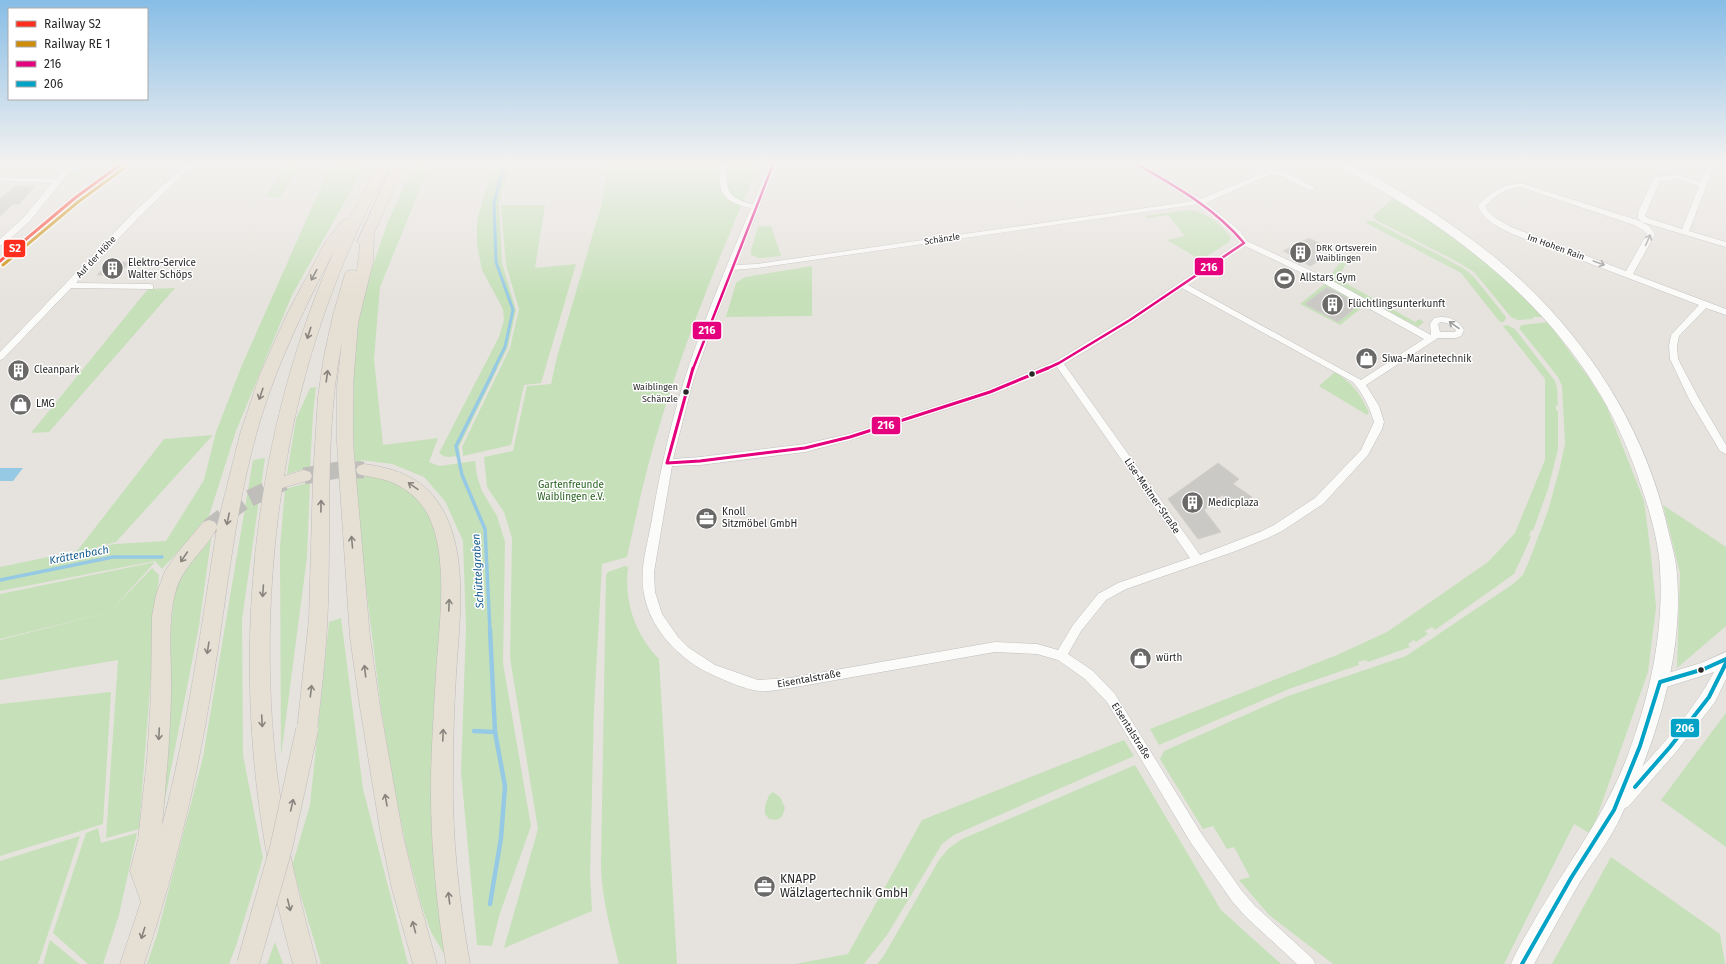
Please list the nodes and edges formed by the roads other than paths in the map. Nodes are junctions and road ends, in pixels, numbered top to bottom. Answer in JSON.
{"nodes":[{"id":1,"x":37,"y":207,"type":"edge"},
{"id":2,"x":144,"y":207,"type":"edge"},
{"id":3,"x":361,"y":207,"type":"edge"},
{"id":4,"x":362,"y":207,"type":"edge"},
{"id":5,"x":379,"y":207,"type":"edge"},
{"id":6,"x":755,"y":207,"type":"edge"},
{"id":7,"x":1163,"y":207,"type":"edge"},
{"id":8,"x":1207,"y":207,"type":"edge"},
{"id":9,"x":1418,"y":207,"type":"edge"},
{"id":10,"x":1482,"y":207,"type":"edge"},
{"id":11,"x":1588,"y":207,"type":"edge"},
{"id":12,"x":1644,"y":207,"type":"edge"},
{"id":13,"x":1695,"y":207,"type":"edge"},
{"id":14,"x":368,"y":232,"type":"junction"},
{"id":15,"x":1685,"y":232,"type":"junction"},
{"id":16,"x":0,"y":243,"type":"edge"},
{"id":17,"x":1244,"y":243,"type":"junction"},
{"id":18,"x":1726,"y":245,"type":"edge"},
{"id":19,"x":731,"y":268,"type":"junction"},
{"id":20,"x":1629,"y":274,"type":"junction"},
{"id":21,"x":1182,"y":285,"type":"junction"},
{"id":22,"x":70,"y":286,"type":"junction"},
{"id":23,"x":150,"y":287,"type":"dead end"},
{"id":24,"x":1706,"y":304,"type":"junction"},
{"id":25,"x":1726,"y":312,"type":"edge"},
{"id":26,"x":0,"y":357,"type":"edge"},
{"id":27,"x":1059,"y":363,"type":"junction"},
{"id":28,"x":1361,"y":384,"type":"junction"},
{"id":29,"x":1726,"y":450,"type":"edge"},
{"id":30,"x":667,"y":463,"type":"junction"},
{"id":31,"x":364,"y":470,"type":"tunnel mouth"},
{"id":32,"x":304,"y":476,"type":"tunnel mouth"},
{"id":33,"x":284,"y":482,"type":"tunnel mouth"},
{"id":34,"x":209,"y":527,"type":"tunnel mouth"},
{"id":35,"x":1197,"y":560,"type":"junction"},
{"id":36,"x":1061,"y":656,"type":"junction"},
{"id":37,"x":1726,"y":658,"type":"edge"},
{"id":38,"x":1726,"y":663,"type":"edge"},
{"id":39,"x":1660,"y":682,"type":"junction"},
{"id":40,"x":1614,"y":810,"type":"junction"},
{"id":41,"x":153,"y":902,"type":"junction"},
{"id":42,"x":132,"y":964,"type":"edge"},
{"id":43,"x":248,"y":964,"type":"edge"},
{"id":44,"x":305,"y":964,"type":"edge"},
{"id":45,"x":425,"y":964,"type":"edge"},
{"id":46,"x":458,"y":964,"type":"edge"},
{"id":47,"x":1308,"y":964,"type":"edge"},
{"id":48,"x":1522,"y":964,"type":"edge"}],
"edges":[{"from":1,"to":16,"type":"street"},
{"from":2,"to":22,"type":"street","name":"Auf der Höhe"},
{"from":3,"to":41,"type":"highway","one_way":true},
{"from":4,"to":44,"type":"highway","one_way":true},
{"from":5,"to":14,"type":"highway"},
{"from":6,"to":19,"type":"street","name":"Eisentalstraße"},
{"from":7,"to":19,"type":"street","name":"Schänzle"},
{"from":8,"to":17,"type":"street"},
{"from":9,"to":39,"type":"main road"},
{"from":10,"to":20,"type":"street","name":"Im Hohen Rain","one_way":true},
{"from":20,"to":11,"type":"street","name":"Im Hohen Rain","one_way":true},
{"from":12,"to":15,"type":"street"},
{"from":13,"to":15,"type":"street"},
{"from":43,"to":14,"type":"highway","one_way":true,"bridge":true},
{"from":45,"to":14,"type":"highway","one_way":true},
{"from":15,"to":18,"type":"street"},
{"from":17,"to":21,"type":"street"},
{"from":17,"to":28,"type":"street"},
{"from":19,"to":30,"type":"street","name":"Eisentalstraße"},
{"from":20,"to":24,"type":"street","name":"Im Hohen Rain"},
{"from":21,"to":27,"type":"street"},
{"from":21,"to":28,"type":"street"},
{"from":22,"to":23,"type":"street","name":"Auf der Höhe"},
{"from":22,"to":26,"type":"street","name":"Auf der Höhe"},
{"from":24,"to":25,"type":"street","name":"Im Hohen Rain"},
{"from":24,"to":29,"type":"street"},
{"from":27,"to":30,"type":"street"},
{"from":27,"to":35,"type":"street","name":"Lise-Meitner-Straße"},
{"from":28,"to":35,"type":"street"},
{"from":30,"to":36,"type":"street","name":"Eisentalstraße"},
{"from":46,"to":31,"type":"highway","one_way":true},
{"from":32,"to":33,"type":"highway"},
{"from":34,"to":41,"type":"highway","one_way":true},
{"from":35,"to":36,"type":"street"},
{"from":36,"to":47,"type":"street","name":"Eisentalstraße"},
{"from":37,"to":39,"type":"street"},
{"from":38,"to":40,"type":"street"},
{"from":39,"to":40,"type":"main road"},
{"from":40,"to":48,"type":"main road"},
{"from":41,"to":42,"type":"highway","one_way":true}]}
